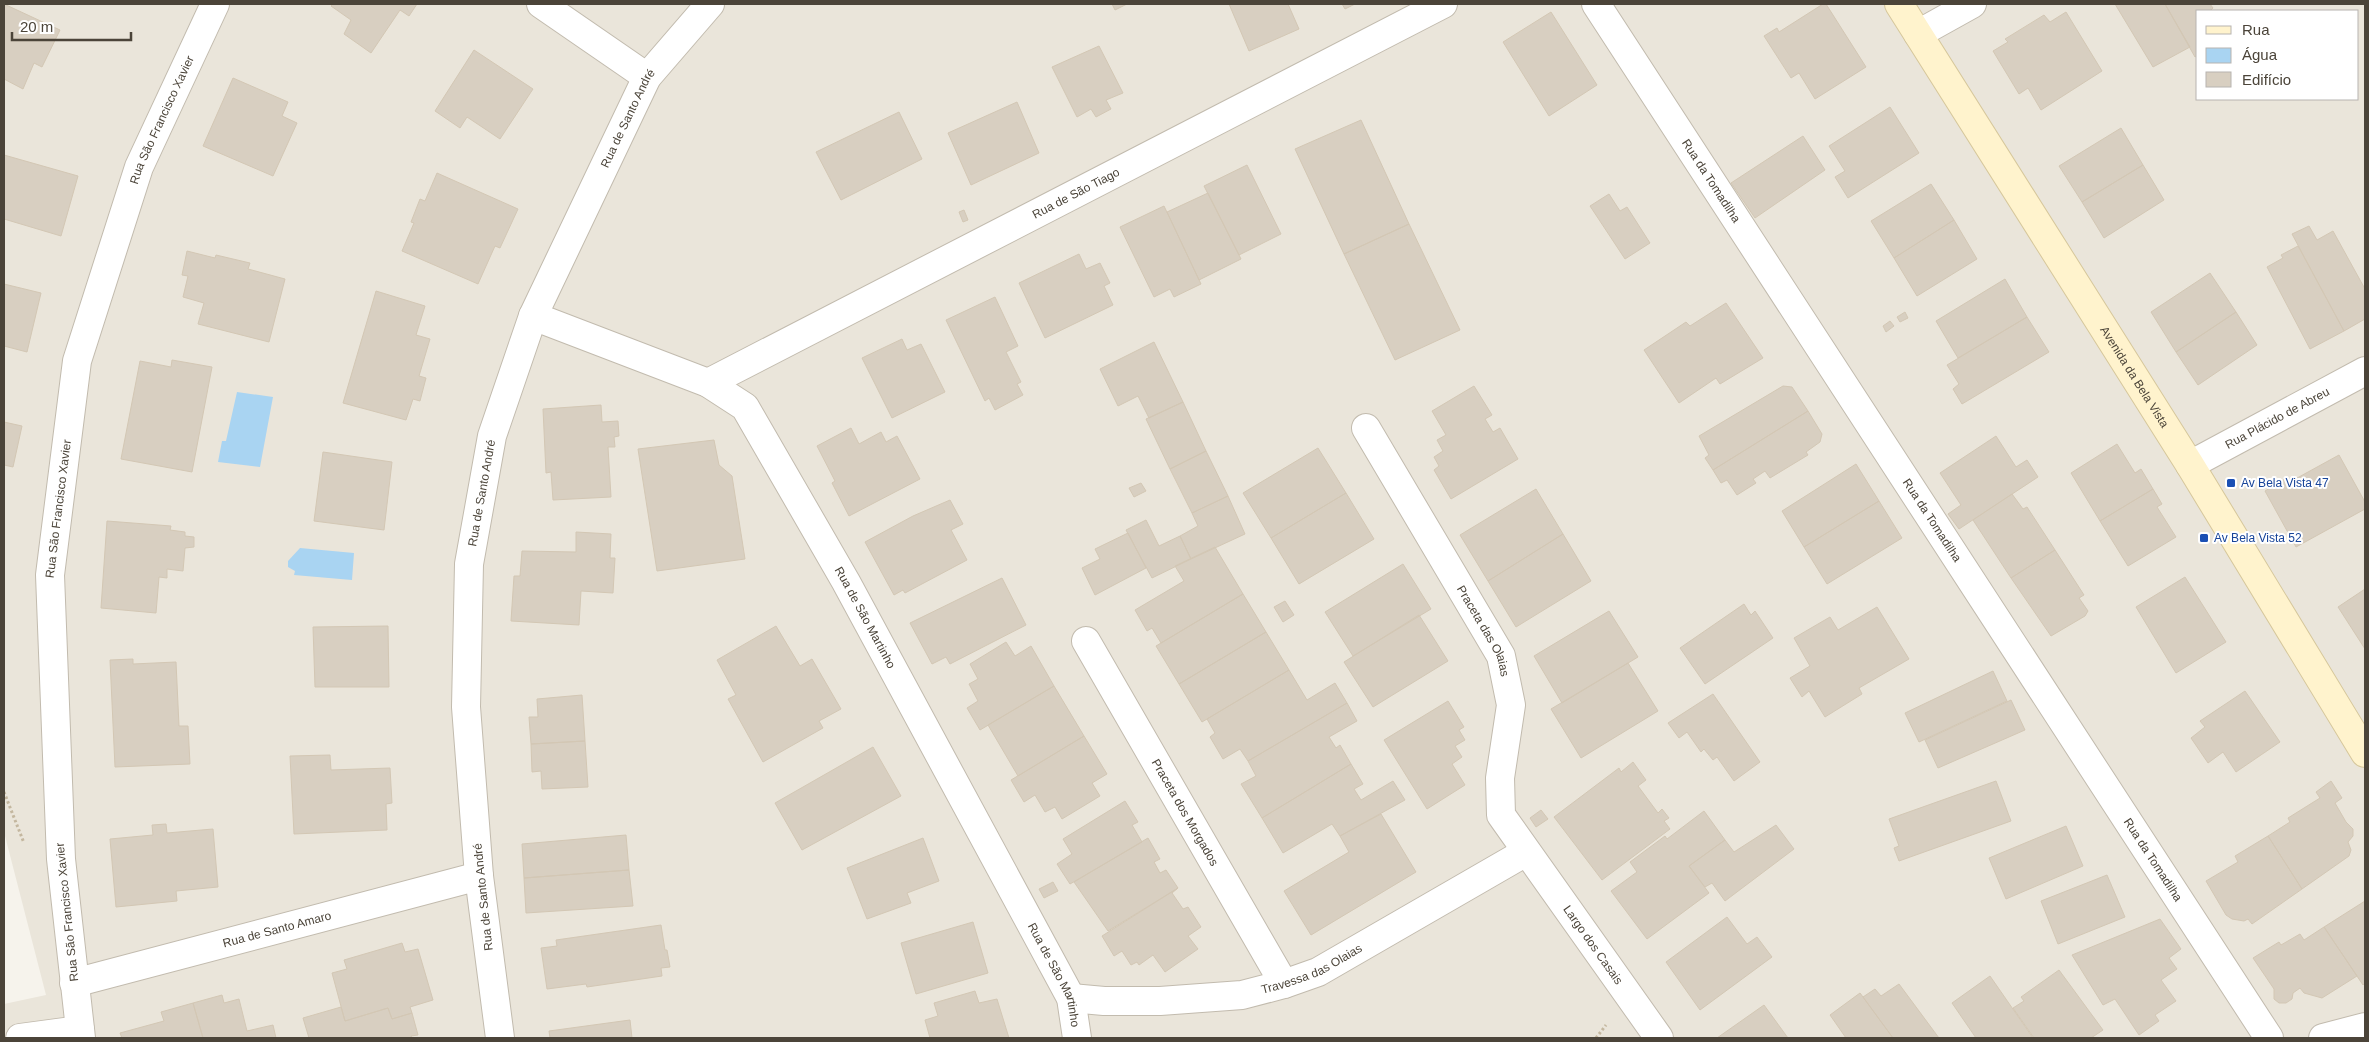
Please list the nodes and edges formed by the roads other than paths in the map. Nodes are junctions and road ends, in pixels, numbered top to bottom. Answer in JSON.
{"nodes":[{"id":1,"x":215,"y":4,"type":"edge"},
{"id":2,"x":541,"y":4,"type":"edge"},
{"id":3,"x":710,"y":4,"type":"edge"},
{"id":4,"x":1443,"y":4,"type":"edge"},
{"id":5,"x":1596,"y":4,"type":"edge"},
{"id":6,"x":1899,"y":4,"type":"edge"},
{"id":7,"x":1972,"y":4,"type":"edge"},
{"id":8,"x":1918,"y":34,"type":"junction"},
{"id":9,"x":647,"y":77,"type":"junction"},
{"id":10,"x":533,"y":316,"type":"junction"},
{"id":11,"x":2365,"y":371,"type":"edge"},
{"id":12,"x":708,"y":383,"type":"junction"},
{"id":13,"x":1366,"y":428,"type":"dead end"},
{"id":14,"x":2190,"y":466,"type":"junction"},
{"id":15,"x":1086,"y":641,"type":"dead end"},
{"id":16,"x":2365,"y":753,"type":"edge"},
{"id":17,"x":1526,"y":852,"type":"junction"},
{"id":18,"x":479,"y":876,"type":"junction"},
{"id":19,"x":74,"y":983,"type":"junction"},
{"id":20,"x":1284,"y":984,"type":"junction"},
{"id":21,"x":1071,"y":998,"type":"junction"},
{"id":22,"x":2365,"y":1027,"type":"edge"},
{"id":23,"x":81,"y":1034,"type":"edge"},
{"id":24,"x":20,"y":1038,"type":"edge"},
{"id":25,"x":500,"y":1038,"type":"edge"},
{"id":26,"x":1077,"y":1038,"type":"edge"},
{"id":27,"x":1659,"y":1038,"type":"edge"},
{"id":28,"x":2269,"y":1038,"type":"edge"},
{"id":29,"x":2323,"y":1038,"type":"edge"}],
"edges":[{"from":1,"to":19,"type":"street","name":"Rua São Francisco Xavier"},
{"from":2,"to":9,"type":"street"},
{"from":3,"to":9,"type":"street","name":"Rua de Santo André"},
{"from":4,"to":12,"type":"street","name":"Rua de São Tiago"},
{"from":5,"to":28,"type":"street","name":"Rua da Tomadilha"},
{"from":6,"to":8,"type":"street","name":"Avenida da Bela Vista"},
{"from":7,"to":8,"type":"street"},
{"from":8,"to":14,"type":"street","name":"Avenida da Bela Vista"},
{"from":9,"to":10,"type":"street","name":"Rua de Santo André"},
{"from":10,"to":12,"type":"street","name":"Rua de São Martinho"},
{"from":10,"to":18,"type":"street","name":"Rua de Santo André"},
{"from":11,"to":14,"type":"street","name":"Rua Plácido de Abreu"},
{"from":12,"to":21,"type":"street","name":"Rua de São Martinho"},
{"from":13,"to":17,"type":"street","name":"Praceta das Olaias"},
{"from":14,"to":16,"type":"street","name":"Avenida da Bela Vista"},
{"from":15,"to":20,"type":"street","name":"Praceta dos Morgados"},
{"from":17,"to":20,"type":"street","name":"Travessa das Olaias"},
{"from":17,"to":27,"type":"street","name":"Largo dos Casais"},
{"from":18,"to":19,"type":"street","name":"Rua de Santo Amaro"},
{"from":18,"to":25,"type":"street","name":"Rua de Santo André"},
{"from":19,"to":23,"type":"street","name":"Rua São Francisco Xavier"},
{"from":20,"to":21,"type":"street","name":"Travessa das Olaias"},
{"from":21,"to":26,"type":"street","name":"Rua de São Martinho"},
{"from":22,"to":29,"type":"street"},
{"from":23,"to":24,"type":"street"}]}
